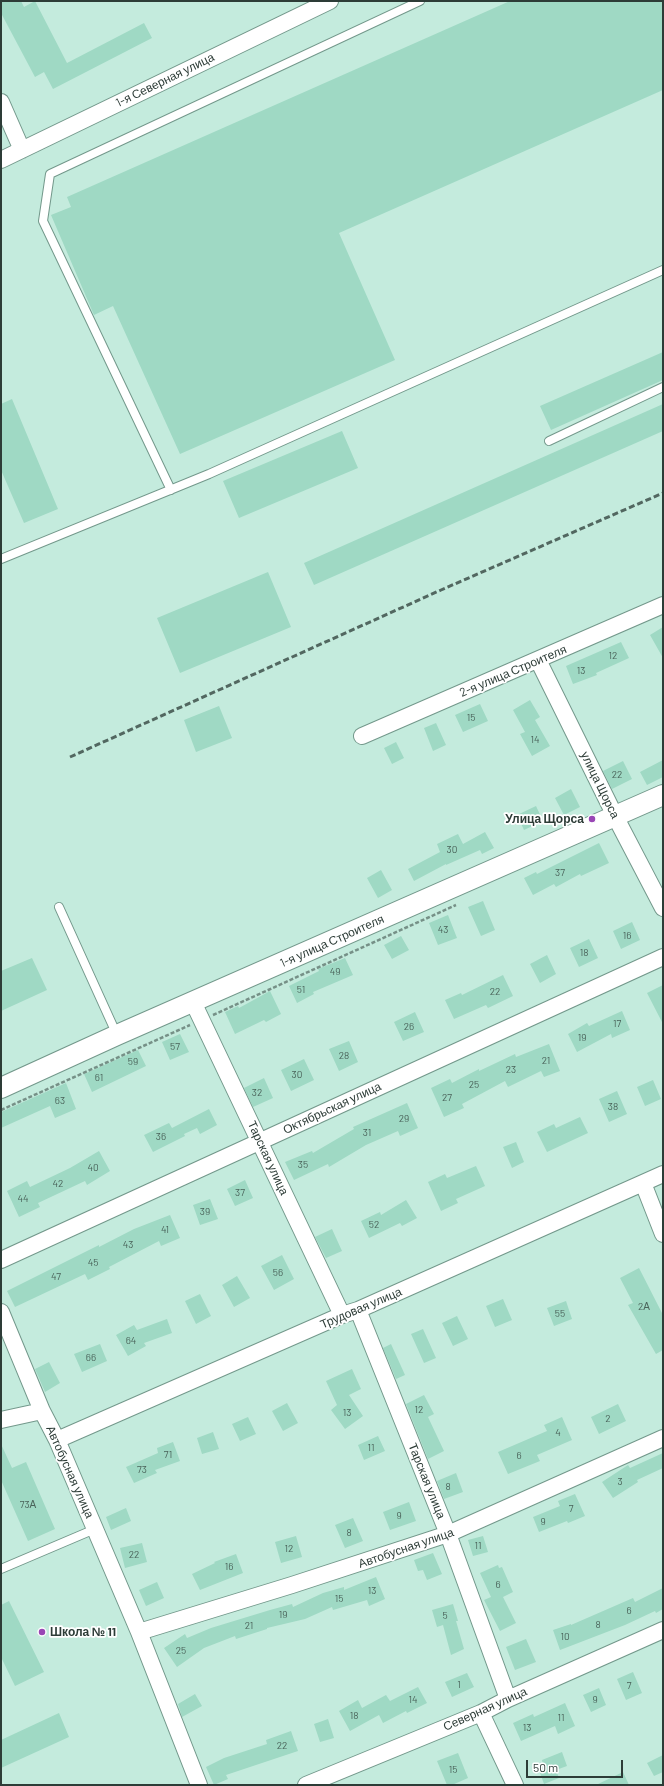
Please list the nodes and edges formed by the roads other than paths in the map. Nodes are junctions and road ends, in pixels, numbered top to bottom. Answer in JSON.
{"nodes":[{"id":1,"x":330,"y":1,"type":"edge"},
{"id":2,"x":420,"y":1,"type":"edge"},
{"id":3,"x":1,"y":102,"type":"edge"},
{"id":4,"x":22,"y":150,"type":"junction"},
{"id":5,"x":1,"y":160,"type":"edge"},
{"id":6,"x":663,"y":270,"type":"edge"},
{"id":7,"x":663,"y":387,"type":"edge"},
{"id":8,"x":548,"y":441,"type":"dead end"},
{"id":9,"x":170,"y":490,"type":"junction"},
{"id":10,"x":1,"y":558,"type":"edge"},
{"id":11,"x":663,"y":605,"type":"edge"},
{"id":12,"x":538,"y":660,"type":"junction"},
{"id":13,"x":362,"y":736,"type":"dead end"},
{"id":14,"x":663,"y":795,"type":"edge"},
{"id":15,"x":615,"y":816,"type":"junction"},
{"id":16,"x":59,"y":907,"type":"dead end"},
{"id":17,"x":663,"y":908,"type":"edge"},
{"id":18,"x":663,"y":957,"type":"edge"},
{"id":19,"x":193,"y":1002,"type":"junction"},
{"id":20,"x":117,"y":1035,"type":"junction"},
{"id":21,"x":1,"y":1088,"type":"edge"},
{"id":22,"x":260,"y":1141,"type":"junction"},
{"id":23,"x":663,"y":1174,"type":"edge"},
{"id":24,"x":643,"y":1183,"type":"junction"},
{"id":25,"x":663,"y":1234,"type":"edge"},
{"id":26,"x":1,"y":1260,"type":"edge"},
{"id":27,"x":358,"y":1310,"type":"junction"},
{"id":28,"x":1,"y":1312,"type":"edge"},
{"id":29,"x":342,"y":1315,"type":"junction"},
{"id":30,"x":42,"y":1411,"type":"junction"},
{"id":31,"x":1,"y":1420,"type":"edge"},
{"id":32,"x":663,"y":1438,"type":"edge"},
{"id":33,"x":57,"y":1440,"type":"junction"},
{"id":34,"x":95,"y":1529,"type":"junction"},
{"id":35,"x":448,"y":1534,"type":"junction"},
{"id":36,"x":1,"y":1569,"type":"edge"},
{"id":37,"x":663,"y":1630,"type":"edge"},
{"id":38,"x":139,"y":1632,"type":"junction"},
{"id":39,"x":508,"y":1699,"type":"junction"},
{"id":40,"x":480,"y":1713,"type":"junction"},
{"id":41,"x":199,"y":1785,"type":"edge"},
{"id":42,"x":306,"y":1785,"type":"edge"},
{"id":43,"x":515,"y":1785,"type":"edge"}],
"edges":[{"from":1,"to":4,"type":"street","name":"1-я Северная улица"},
{"from":2,"to":9,"type":"lane"},
{"from":3,"to":4,"type":"street"},
{"from":4,"to":5,"type":"street","name":"1-я Северная улица"},
{"from":6,"to":9,"type":"lane"},
{"from":7,"to":8,"type":"lane"},
{"from":9,"to":10,"type":"lane"},
{"from":11,"to":12,"type":"street","name":"2-я улица Строителя"},
{"from":12,"to":13,"type":"street","name":"2-я улица Строителя"},
{"from":12,"to":15,"type":"street","name":"улица Щорса"},
{"from":14,"to":15,"type":"street","name":"1-я улица Строителя"},
{"from":15,"to":17,"type":"street","name":"улица Щорса"},
{"from":15,"to":19,"type":"street","name":"1-я улица Строителя"},
{"from":16,"to":20,"type":"lane"},
{"from":18,"to":22,"type":"street","name":"Октябрьская улица"},
{"from":19,"to":20,"type":"street","name":"1-я улица Строителя"},
{"from":19,"to":22,"type":"street","name":"Тарская улица"},
{"from":20,"to":21,"type":"street","name":"1-я улица Строителя"},
{"from":22,"to":26,"type":"street","name":"Октябрьская улица"},
{"from":22,"to":29,"type":"street","name":"Тарская улица"},
{"from":23,"to":24,"type":"street","name":"Трудовая улица"},
{"from":24,"to":25,"type":"street"},
{"from":24,"to":27,"type":"street","name":"Трудовая улица"},
{"from":27,"to":29,"type":"street","name":"Трудовая улица"},
{"from":27,"to":35,"type":"street","name":"Тарская улица"},
{"from":28,"to":30,"type":"street","name":"Автобусная улица"},
{"from":29,"to":33,"type":"street","name":"Трудовая улица"},
{"from":30,"to":31,"type":"street"},
{"from":30,"to":33,"type":"street","name":"Автобусная улица"},
{"from":32,"to":35,"type":"street","name":"Автобусная улица"},
{"from":33,"to":34,"type":"street","name":"Автобусная улица"},
{"from":34,"to":36,"type":"lane"},
{"from":34,"to":38,"type":"street","name":"Автобусная улица"},
{"from":35,"to":38,"type":"street","name":"Автобусная улица"},
{"from":35,"to":39,"type":"street","name":"Тарская улица"},
{"from":37,"to":39,"type":"street","name":"Северная улица"},
{"from":38,"to":41,"type":"street","name":"Автобусная улица"},
{"from":39,"to":40,"type":"street","name":"Северная улица"},
{"from":40,"to":42,"type":"street","name":"Северная улица"},
{"from":40,"to":43,"type":"street"}]}
